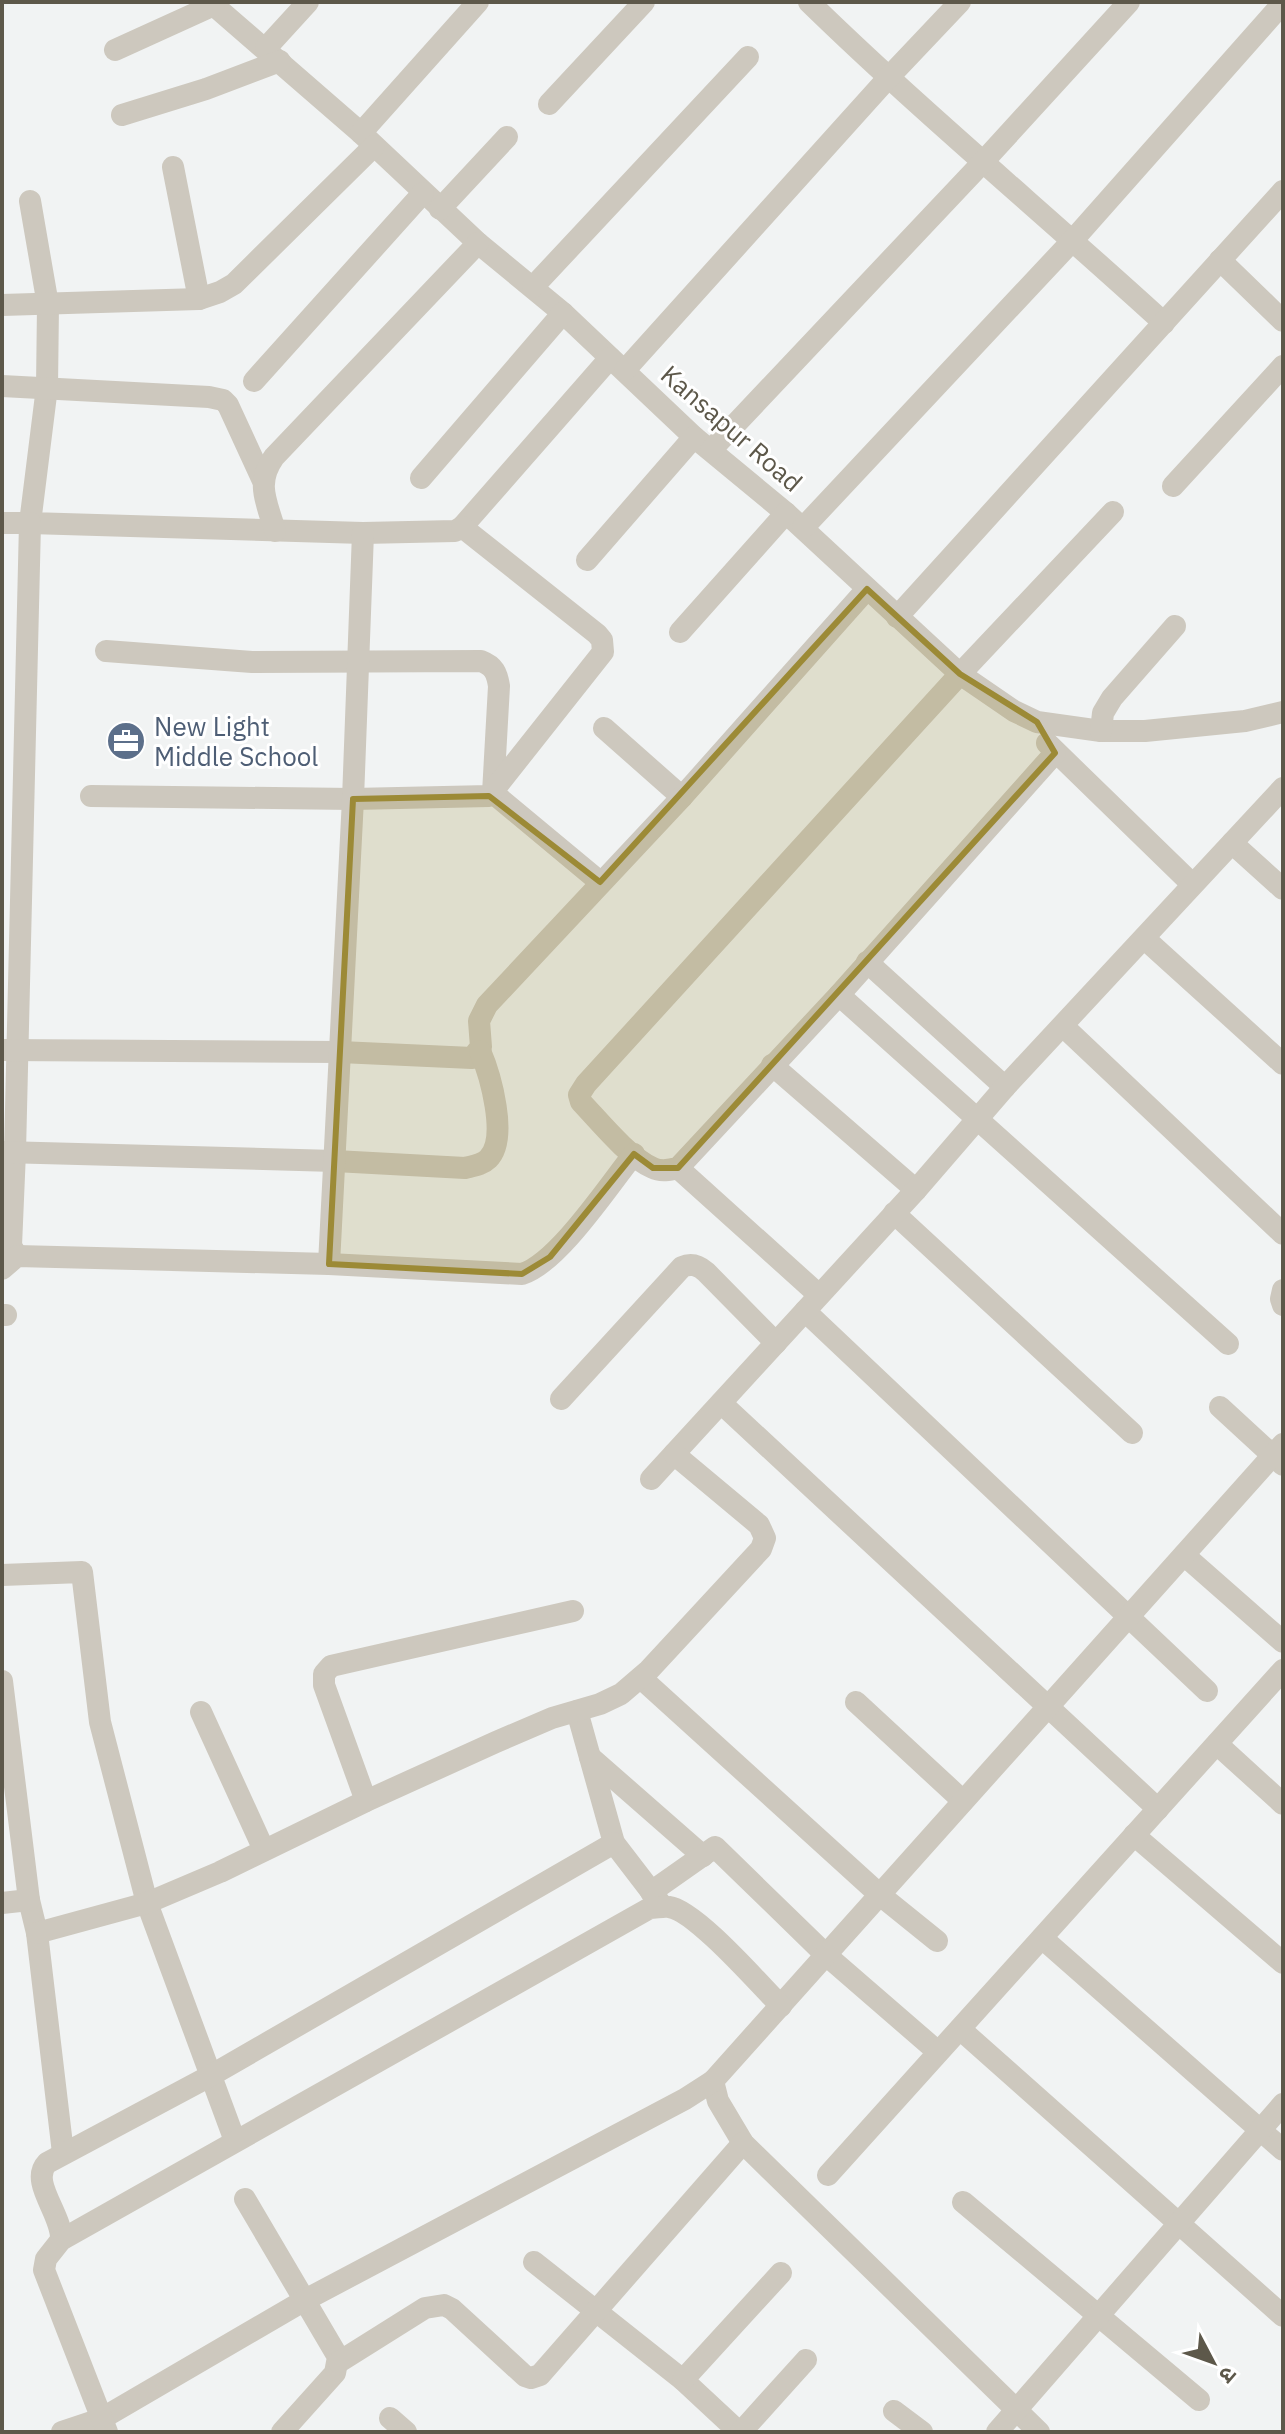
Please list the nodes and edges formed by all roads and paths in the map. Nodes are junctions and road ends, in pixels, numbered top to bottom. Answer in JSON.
{"nodes":[{"id":1,"x":308,"y":2,"type":"edge"},
{"id":2,"x":478,"y":2,"type":"edge"},
{"id":3,"x":644,"y":2,"type":"edge"},
{"id":4,"x":809,"y":2,"type":"edge"},
{"id":5,"x":960,"y":2,"type":"edge"},
{"id":6,"x":1129,"y":2,"type":"edge"},
{"id":7,"x":1283,"y":3,"type":"edge"},
{"id":8,"x":212,"y":4,"type":"edge"},
{"id":9,"x":115,"y":50,"type":"dead end"},
{"id":10,"x":273,"y":55,"type":"junction"},
{"id":11,"x":748,"y":57,"type":"dead end"},
{"id":12,"x":888,"y":78,"type":"junction"},
{"id":13,"x":549,"y":104,"type":"dead end"},
{"id":14,"x":122,"y":115,"type":"dead end"},
{"id":15,"x":507,"y":137,"type":"dead end"},
{"id":16,"x":367,"y":139,"type":"junction"},
{"id":17,"x":982,"y":163,"type":"junction"},
{"id":18,"x":173,"y":167,"type":"dead end"},
{"id":19,"x":1283,"y":191,"type":"edge"},
{"id":20,"x":423,"y":193,"type":"junction"},
{"id":21,"x":30,"y":201,"type":"dead end"},
{"id":22,"x":440,"y":209,"type":"junction"},
{"id":23,"x":1073,"y":240,"type":"junction"},
{"id":24,"x":478,"y":243,"type":"junction"},
{"id":25,"x":1220,"y":260,"type":"junction"},
{"id":26,"x":533,"y":287,"type":"junction"},
{"id":27,"x":199,"y":299,"type":"junction"},
{"id":28,"x":2,"y":305,"type":"edge"},
{"id":29,"x":48,"y":305,"type":"junction"},
{"id":30,"x":563,"y":313,"type":"junction"},
{"id":31,"x":1283,"y":321,"type":"edge"},
{"id":32,"x":1164,"y":323,"type":"junction"},
{"id":33,"x":617,"y":364,"type":"junction"},
{"id":34,"x":1283,"y":366,"type":"edge"},
{"id":35,"x":254,"y":381,"type":"dead end"},
{"id":36,"x":2,"y":386,"type":"edge"},
{"id":37,"x":47,"y":387,"type":"junction"},
{"id":38,"x":702,"y":443,"type":"junction"},
{"id":39,"x":421,"y":478,"type":"dead end"},
{"id":40,"x":263,"y":481,"type":"junction"},
{"id":41,"x":1173,"y":486,"type":"dead end"},
{"id":42,"x":1113,"y":512,"type":"dead end"},
{"id":43,"x":786,"y":513,"type":"junction"},
{"id":44,"x":2,"y":523,"type":"edge"},
{"id":45,"x":30,"y":523,"type":"junction"},
{"id":46,"x":462,"y":527,"type":"junction"},
{"id":47,"x":803,"y":528,"type":"junction"},
{"id":48,"x":275,"y":531,"type":"junction"},
{"id":49,"x":363,"y":533,"type":"junction"},
{"id":50,"x":587,"y":560,"type":"dead end"},
{"id":51,"x":867,"y":589,"type":"junction"},
{"id":52,"x":897,"y":617,"type":"junction"},
{"id":53,"x":1175,"y":626,"type":"dead end"},
{"id":54,"x":680,"y":632,"type":"dead end"},
{"id":55,"x":106,"y":651,"type":"dead end"},
{"id":56,"x":357,"y":661,"type":"junction"},
{"id":57,"x":960,"y":674,"type":"junction"},
{"id":58,"x":1283,"y":712,"type":"edge"},
{"id":59,"x":1037,"y":722,"type":"junction"},
{"id":60,"x":604,"y":728,"type":"dead end"},
{"id":61,"x":1101,"y":731,"type":"junction"},
{"id":62,"x":1055,"y":753,"type":"junction"},
{"id":63,"x":1283,"y":788,"type":"edge"},
{"id":64,"x":493,"y":793,"type":"junction"},
{"id":65,"x":91,"y":796,"type":"dead end"},
{"id":66,"x":682,"y":797,"type":"junction"},
{"id":67,"x":353,"y":799,"type":"junction"},
{"id":68,"x":1232,"y":843,"type":"junction"},
{"id":69,"x":600,"y":882,"type":"junction"},
{"id":70,"x":1192,"y":884,"type":"junction"},
{"id":71,"x":1283,"y":889,"type":"edge"},
{"id":72,"x":1145,"y":939,"type":"junction"},
{"id":73,"x":867,"y":962,"type":"junction"},
{"id":74,"x":839,"y":995,"type":"junction"},
{"id":75,"x":1064,"y":1027,"type":"junction"},
{"id":76,"x":10,"y":1050,"type":"edge"},
{"id":77,"x":480,"y":1051,"type":"junction"},
{"id":78,"x":340,"y":1052,"type":"junction"},
{"id":79,"x":1283,"y":1064,"type":"edge"},
{"id":80,"x":772,"y":1065,"type":"junction"},
{"id":81,"x":1005,"y":1087,"type":"junction"},
{"id":82,"x":978,"y":1121,"type":"junction"},
{"id":83,"x":9,"y":1152,"type":"edge"},
{"id":84,"x":634,"y":1154,"type":"junction"},
{"id":85,"x":335,"y":1161,"type":"junction"},
{"id":86,"x":678,"y":1168,"type":"junction"},
{"id":87,"x":916,"y":1190,"type":"junction"},
{"id":88,"x":894,"y":1213,"type":"junction"},
{"id":89,"x":1283,"y":1234,"type":"edge"},
{"id":90,"x":10,"y":1262,"type":"edge"},
{"id":91,"x":329,"y":1264,"type":"junction"},
{"id":92,"x":1283,"y":1290,"type":"edge"},
{"id":93,"x":812,"y":1303,"type":"junction"},
{"id":94,"x":1283,"y":1305,"type":"edge"},
{"id":95,"x":776,"y":1343,"type":"junction"},
{"id":96,"x":1228,"y":1344,"type":"dead end"},
{"id":97,"x":561,"y":1399,"type":"dead end"},
{"id":98,"x":721,"y":1403,"type":"junction"},
{"id":99,"x":1220,"y":1407,"type":"dead end"},
{"id":100,"x":1132,"y":1433,"type":"dead end"},
{"id":101,"x":674,"y":1454,"type":"junction"},
{"id":102,"x":1280,"y":1455,"type":"edge"},
{"id":103,"x":651,"y":1479,"type":"dead end"},
{"id":104,"x":1184,"y":1555,"type":"junction"},
{"id":105,"x":2,"y":1575,"type":"edge"},
{"id":106,"x":573,"y":1611,"type":"dead end"},
{"id":107,"x":1129,"y":1616,"type":"junction"},
{"id":108,"x":1283,"y":1642,"type":"edge"},
{"id":109,"x":1283,"y":1670,"type":"edge"},
{"id":110,"x":641,"y":1678,"type":"junction"},
{"id":111,"x":2,"y":1681,"type":"edge"},
{"id":112,"x":1207,"y":1691,"type":"dead end"},
{"id":113,"x":856,"y":1702,"type":"dead end"},
{"id":114,"x":1047,"y":1708,"type":"junction"},
{"id":115,"x":577,"y":1711,"type":"junction"},
{"id":116,"x":201,"y":1712,"type":"dead end"},
{"id":117,"x":1217,"y":1744,"type":"junction"},
{"id":118,"x":590,"y":1757,"type":"junction"},
{"id":119,"x":366,"y":1801,"type":"junction"},
{"id":120,"x":963,"y":1801,"type":"junction"},
{"id":121,"x":1283,"y":1804,"type":"edge"},
{"id":122,"x":1158,"y":1809,"type":"junction"},
{"id":123,"x":1134,"y":1835,"type":"junction"},
{"id":124,"x":614,"y":1843,"type":"junction"},
{"id":125,"x":264,"y":1850,"type":"junction"},
{"id":126,"x":703,"y":1856,"type":"junction"},
{"id":127,"x":880,"y":1895,"type":"junction"},
{"id":128,"x":29,"y":1900,"type":"junction"},
{"id":129,"x":657,"y":1900,"type":"junction"},
{"id":130,"x":2,"y":1903,"type":"edge"},
{"id":131,"x":147,"y":1903,"type":"junction"},
{"id":132,"x":37,"y":1933,"type":"junction"},
{"id":133,"x":1042,"y":1938,"type":"junction"},
{"id":134,"x":937,"y":1941,"type":"dead end"},
{"id":135,"x":826,"y":1955,"type":"junction"},
{"id":136,"x":1283,"y":1963,"type":"edge"},
{"id":137,"x":781,"y":2006,"type":"junction"},
{"id":138,"x":960,"y":2029,"type":"junction"},
{"id":139,"x":938,"y":2052,"type":"junction"},
{"id":140,"x":210,"y":2076,"type":"junction"},
{"id":141,"x":713,"y":2081,"type":"junction"},
{"id":142,"x":1283,"y":2104,"type":"edge"},
{"id":143,"x":1261,"y":2130,"type":"junction"},
{"id":144,"x":235,"y":2141,"type":"junction"},
{"id":145,"x":743,"y":2143,"type":"junction"},
{"id":146,"x":1283,"y":2150,"type":"edge"},
{"id":147,"x":63,"y":2153,"type":"junction"},
{"id":148,"x":828,"y":2175,"type":"dead end"},
{"id":149,"x":245,"y":2199,"type":"dead end"},
{"id":150,"x":963,"y":2202,"type":"dead end"},
{"id":151,"x":1180,"y":2225,"type":"junction"},
{"id":152,"x":61,"y":2240,"type":"junction"},
{"id":153,"x":534,"y":2262,"type":"dead end"},
{"id":154,"x":781,"y":2273,"type":"dead end"},
{"id":155,"x":305,"y":2300,"type":"junction"},
{"id":156,"x":596,"y":2313,"type":"junction"},
{"id":157,"x":1283,"y":2316,"type":"edge"},
{"id":158,"x":1099,"y":2317,"type":"junction"},
{"id":159,"x":806,"y":2360,"type":"dead end"},
{"id":160,"x":339,"y":2362,"type":"junction"},
{"id":161,"x":683,"y":2380,"type":"junction"},
{"id":162,"x":1199,"y":2400,"type":"dead end"},
{"id":163,"x":894,"y":2411,"type":"dead end"},
{"id":164,"x":1015,"y":2411,"type":"junction"},
{"id":165,"x":104,"y":2425,"type":"edge"},
{"id":166,"x":62,"y":2432,"type":"edge"},
{"id":167,"x":282,"y":2432,"type":"edge"},
{"id":168,"x":740,"y":2432,"type":"edge"},
{"id":169,"x":922,"y":2432,"type":"edge"},
{"id":170,"x":997,"y":2432,"type":"edge"},
{"id":171,"x":1039,"y":2432,"type":"edge"}],
"edges":[{"from":1,"to":10,"type":"street"},
{"from":2,"to":16,"type":"street"},
{"from":3,"to":13,"type":"street"},
{"from":4,"to":12,"type":"street"},
{"from":5,"to":12,"type":"street"},
{"from":6,"to":17,"type":"street"},
{"from":7,"to":23,"type":"street"},
{"from":8,"to":9,"type":"street"},
{"from":8,"to":10,"type":"street","name":"Kansapur Road"},
{"from":10,"to":14,"type":"street"},
{"from":10,"to":16,"type":"street","name":"Kansapur Road"},
{"from":11,"to":26,"type":"street"},
{"from":12,"to":17,"type":"street"},
{"from":12,"to":33,"type":"street"},
{"from":15,"to":22,"type":"street"},
{"from":16,"to":20,"type":"street","name":"Kansapur Road"},
{"from":16,"to":27,"type":"street"},
{"from":17,"to":23,"type":"street"},
{"from":17,"to":38,"type":"street"},
{"from":18,"to":27,"type":"street"},
{"from":19,"to":25,"type":"street"},
{"from":20,"to":22,"type":"street","name":"Kansapur Road"},
{"from":20,"to":35,"type":"street"},
{"from":21,"to":29,"type":"street"},
{"from":22,"to":24,"type":"street","name":"Kansapur Road"},
{"from":23,"to":32,"type":"street"},
{"from":23,"to":47,"type":"street"},
{"from":24,"to":26,"type":"street","name":"Kansapur Road"},
{"from":24,"to":40,"type":"street"},
{"from":25,"to":31,"type":"street"},
{"from":25,"to":32,"type":"street"},
{"from":26,"to":30,"type":"street","name":"Kansapur Road"},
{"from":27,"to":29,"type":"street"},
{"from":28,"to":29,"type":"street"},
{"from":29,"to":37,"type":"street"},
{"from":30,"to":33,"type":"street","name":"Kansapur Road"},
{"from":30,"to":39,"type":"street"},
{"from":32,"to":52,"type":"street"},
{"from":33,"to":38,"type":"street","name":"Kansapur Road"},
{"from":33,"to":46,"type":"street"},
{"from":34,"to":41,"type":"street"},
{"from":36,"to":37,"type":"street"},
{"from":37,"to":40,"type":"street"},
{"from":37,"to":45,"type":"street"},
{"from":38,"to":43,"type":"street","name":"Kansapur Road"},
{"from":38,"to":50,"type":"street"},
{"from":40,"to":48,"type":"street"},
{"from":42,"to":57,"type":"street"},
{"from":43,"to":47,"type":"street","name":"Kansapur Road"},
{"from":43,"to":54,"type":"street"},
{"from":44,"to":45,"type":"street"},
{"from":45,"to":48,"type":"street"},
{"from":45,"to":76,"type":"street"},
{"from":46,"to":49,"type":"street"},
{"from":46,"to":64,"type":"street"},
{"from":47,"to":51,"type":"street","name":"Kansapur Road"},
{"from":48,"to":49,"type":"street"},
{"from":49,"to":56,"type":"street"},
{"from":51,"to":52,"type":"street","name":"Kansapur Road"},
{"from":51,"to":66,"type":"street"},
{"from":52,"to":57,"type":"street","name":"Kansapur Road"},
{"from":53,"to":61,"type":"street"},
{"from":55,"to":56,"type":"street"},
{"from":56,"to":64,"type":"street"},
{"from":56,"to":67,"type":"street"},
{"from":57,"to":59,"type":"street","name":"Kansapur Road"},
{"from":57,"to":84,"type":"street"},
{"from":58,"to":61,"type":"street","name":"Kansapur Road"},
{"from":59,"to":61,"type":"street","name":"Kansapur Road"},
{"from":59,"to":62,"type":"street"},
{"from":60,"to":66,"type":"street"},
{"from":62,"to":70,"type":"street"},
{"from":62,"to":73,"type":"street"},
{"from":63,"to":68,"type":"street"},
{"from":64,"to":67,"type":"street"},
{"from":64,"to":69,"type":"street"},
{"from":65,"to":67,"type":"street"},
{"from":66,"to":69,"type":"street"},
{"from":67,"to":78,"type":"street"},
{"from":68,"to":70,"type":"street"},
{"from":68,"to":71,"type":"street"},
{"from":69,"to":77,"type":"street"},
{"from":70,"to":72,"type":"street"},
{"from":72,"to":75,"type":"street"},
{"from":72,"to":79,"type":"street"},
{"from":73,"to":74,"type":"street"},
{"from":73,"to":81,"type":"street"},
{"from":74,"to":80,"type":"street"},
{"from":74,"to":82,"type":"street"},
{"from":75,"to":81,"type":"street"},
{"from":75,"to":89,"type":"street"},
{"from":76,"to":78,"type":"street"},
{"from":76,"to":83,"type":"street"},
{"from":77,"to":78,"type":"street"},
{"from":77,"to":85,"type":"street"},
{"from":78,"to":85,"type":"street"},
{"from":80,"to":86,"type":"street"},
{"from":80,"to":87,"type":"street"},
{"from":81,"to":82,"type":"street"},
{"from":82,"to":87,"type":"street"},
{"from":82,"to":96,"type":"street"},
{"from":83,"to":85,"type":"street"},
{"from":83,"to":90,"type":"street"},
{"from":84,"to":86,"type":"street"},
{"from":84,"to":91,"type":"street"},
{"from":85,"to":91,"type":"street"},
{"from":86,"to":93,"type":"street"},
{"from":87,"to":88,"type":"street"},
{"from":88,"to":93,"type":"street"},
{"from":88,"to":100,"type":"street"},
{"from":90,"to":91,"type":"street"},
{"from":92,"to":94,"type":"street"},
{"from":93,"to":95,"type":"street"},
{"from":93,"to":107,"type":"street"},
{"from":95,"to":97,"type":"street"},
{"from":95,"to":98,"type":"street"},
{"from":98,"to":101,"type":"street"},
{"from":98,"to":114,"type":"street"},
{"from":99,"to":102,"type":"street"},
{"from":101,"to":103,"type":"street"},
{"from":101,"to":110,"type":"street"},
{"from":102,"to":104,"type":"street"},
{"from":104,"to":107,"type":"street"},
{"from":104,"to":108,"type":"street"},
{"from":105,"to":131,"type":"street"},
{"from":106,"to":119,"type":"street"},
{"from":107,"to":112,"type":"street"},
{"from":107,"to":114,"type":"street"},
{"from":109,"to":117,"type":"street"},
{"from":110,"to":115,"type":"street"},
{"from":110,"to":127,"type":"street"},
{"from":111,"to":128,"type":"street"},
{"from":113,"to":120,"type":"street"},
{"from":114,"to":120,"type":"street"},
{"from":114,"to":122,"type":"street"},
{"from":115,"to":118,"type":"street"},
{"from":115,"to":119,"type":"street"},
{"from":116,"to":125,"type":"street"},
{"from":117,"to":121,"type":"street"},
{"from":117,"to":122,"type":"street"},
{"from":118,"to":124,"type":"street"},
{"from":118,"to":126,"type":"street"},
{"from":119,"to":125,"type":"street"},
{"from":120,"to":127,"type":"street"},
{"from":122,"to":123,"type":"street"},
{"from":123,"to":133,"type":"street"},
{"from":123,"to":136,"type":"street"},
{"from":124,"to":129,"type":"street"},
{"from":124,"to":140,"type":"street"},
{"from":125,"to":131,"type":"street"},
{"from":126,"to":129,"type":"street"},
{"from":126,"to":135,"type":"street"},
{"from":127,"to":134,"type":"street"},
{"from":127,"to":135,"type":"street"},
{"from":128,"to":130,"type":"street"},
{"from":128,"to":132,"type":"street"},
{"from":129,"to":137,"type":"street"},
{"from":129,"to":144,"type":"street"},
{"from":131,"to":132,"type":"street"},
{"from":131,"to":140,"type":"street"},
{"from":132,"to":147,"type":"street"},
{"from":133,"to":138,"type":"street"},
{"from":133,"to":143,"type":"street"},
{"from":135,"to":137,"type":"street"},
{"from":135,"to":139,"type":"street"},
{"from":137,"to":141,"type":"street"},
{"from":138,"to":139,"type":"street"},
{"from":138,"to":151,"type":"street"},
{"from":139,"to":148,"type":"street"},
{"from":140,"to":144,"type":"street"},
{"from":140,"to":147,"type":"street"},
{"from":141,"to":145,"type":"street"},
{"from":141,"to":155,"type":"street"},
{"from":142,"to":143,"type":"street"},
{"from":143,"to":146,"type":"street"},
{"from":143,"to":151,"type":"street"},
{"from":144,"to":152,"type":"street"},
{"from":145,"to":156,"type":"street"},
{"from":145,"to":164,"type":"street"},
{"from":147,"to":152,"type":"street"},
{"from":149,"to":155,"type":"street"},
{"from":150,"to":158,"type":"street"},
{"from":151,"to":157,"type":"street"},
{"from":151,"to":158,"type":"street"},
{"from":152,"to":165,"type":"street"},
{"from":153,"to":156,"type":"street"},
{"from":154,"to":161,"type":"street"},
{"from":155,"to":160,"type":"street"},
{"from":155,"to":165,"type":"street"},
{"from":156,"to":160,"type":"street"},
{"from":156,"to":161,"type":"street"},
{"from":158,"to":162,"type":"street"},
{"from":158,"to":164,"type":"street"},
{"from":159,"to":168,"type":"street"},
{"from":160,"to":167,"type":"street"},
{"from":161,"to":168,"type":"street"},
{"from":163,"to":169,"type":"street"},
{"from":164,"to":170,"type":"street"},
{"from":164,"to":171,"type":"street"},
{"from":165,"to":166,"type":"street"}]}
